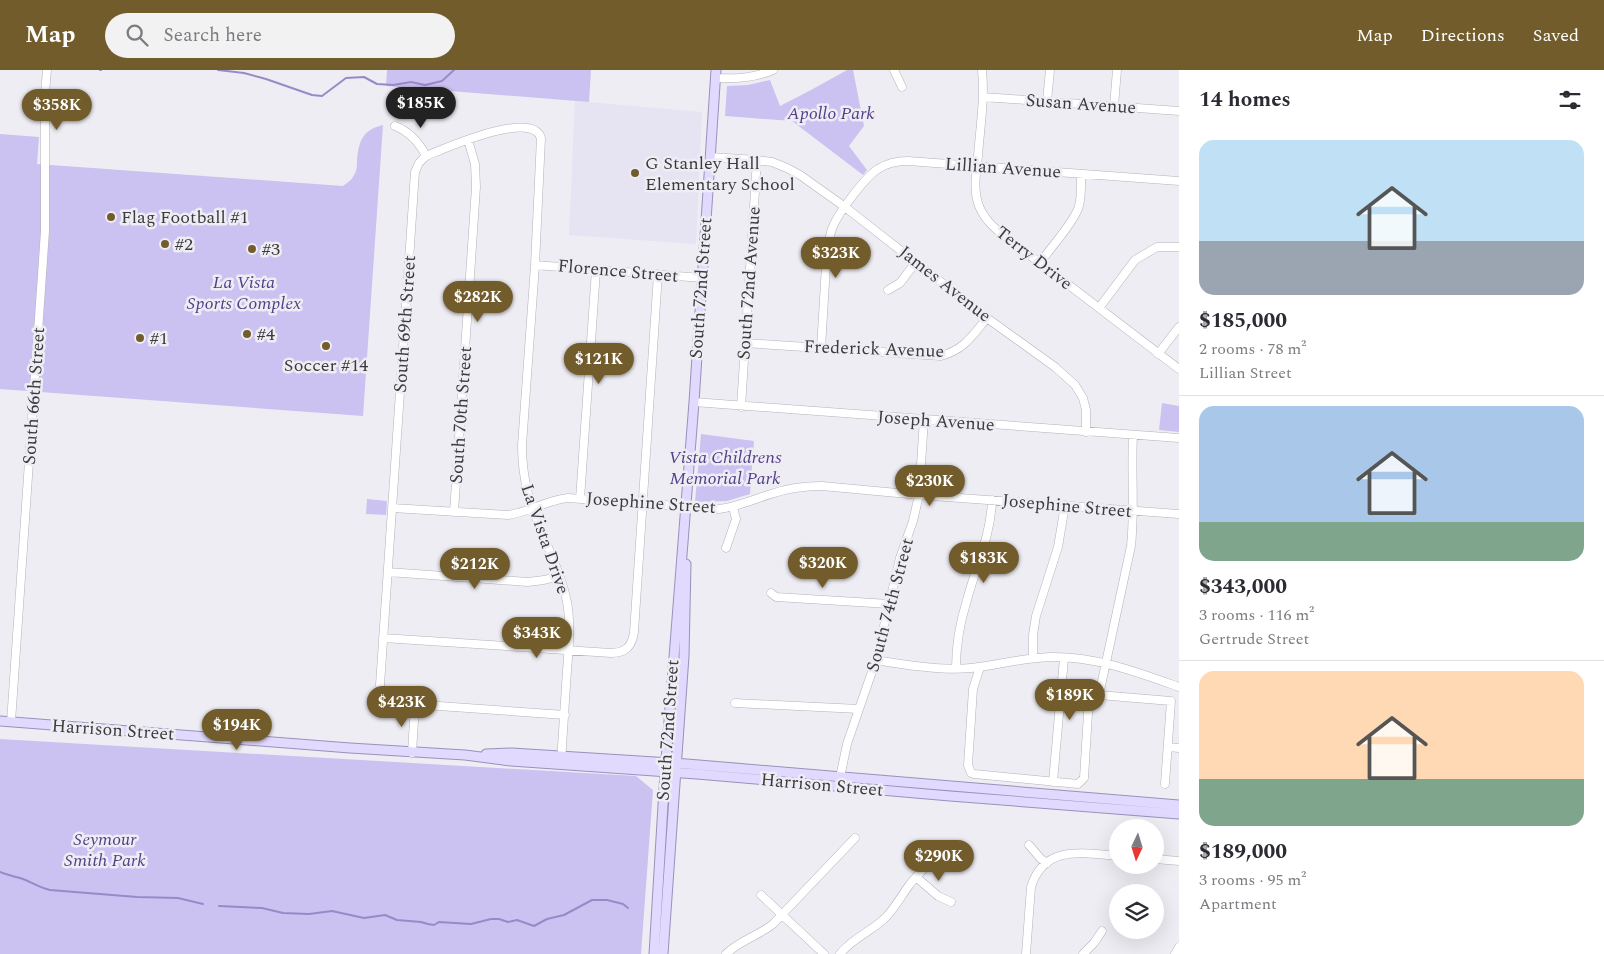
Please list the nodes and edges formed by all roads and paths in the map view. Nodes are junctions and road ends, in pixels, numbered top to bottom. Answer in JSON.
{"nodes":[{"id":1,"x":47,"y":70,"type":"edge"},
{"id":2,"x":773,"y":70,"type":"edge"},
{"id":3,"x":894,"y":70,"type":"edge"},
{"id":4,"x":982,"y":70,"type":"edge"},
{"id":5,"x":1050,"y":70,"type":"edge"},
{"id":6,"x":1117,"y":70,"type":"edge"},
{"id":7,"x":716,"y":74,"type":"edge"},
{"id":8,"x":902,"y":87,"type":"dead end"},
{"id":9,"x":983,"y":97,"type":"junction"},
{"id":10,"x":1047,"y":101,"type":"junction"},
{"id":11,"x":1114,"y":106,"type":"junction"},
{"id":12,"x":1179,"y":111,"type":"edge"},
{"id":13,"x":395,"y":126,"type":"dead end"},
{"id":14,"x":468,"y":140,"type":"junction"},
{"id":15,"x":426,"y":156,"type":"junction"},
{"id":16,"x":710,"y":157,"type":"junction"},
{"id":17,"x":757,"y":160,"type":"junction"},
{"id":18,"x":977,"y":167,"type":"junction"},
{"id":19,"x":1081,"y":174,"type":"junction"},
{"id":20,"x":1179,"y":181,"type":"edge"},
{"id":21,"x":845,"y":207,"type":"junction"},
{"id":22,"x":1179,"y":247,"type":"edge"},
{"id":23,"x":916,"y":262,"type":"junction"},
{"id":24,"x":1040,"y":263,"type":"junction"},
{"id":25,"x":535,"y":265,"type":"junction"},
{"id":26,"x":596,"y":270,"type":"junction"},
{"id":27,"x":658,"y":274,"type":"junction"},
{"id":28,"x":702,"y":278,"type":"junction"},
{"id":29,"x":888,"y":290,"type":"dead end"},
{"id":30,"x":1099,"y":308,"type":"junction"},
{"id":31,"x":987,"y":318,"type":"junction"},
{"id":32,"x":1179,"y":327,"type":"edge"},
{"id":33,"x":745,"y":343,"type":"junction"},
{"id":34,"x":820,"y":348,"type":"junction"},
{"id":35,"x":1158,"y":354,"type":"junction"},
{"id":36,"x":1179,"y":369,"type":"edge"},
{"id":37,"x":694,"y":402,"type":"junction"},
{"id":38,"x":740,"y":407,"type":"junction"},
{"id":39,"x":924,"y":419,"type":"junction"},
{"id":40,"x":1086,"y":432,"type":"junction"},
{"id":41,"x":1133,"y":436,"type":"junction"},
{"id":42,"x":1179,"y":438,"type":"edge"},
{"id":43,"x":919,"y":496,"type":"junction"},
{"id":44,"x":580,"y":499,"type":"junction"},
{"id":45,"x":992,"y":500,"type":"junction"},
{"id":46,"x":642,"y":503,"type":"junction"},
{"id":47,"x":1065,"y":505,"type":"junction"},
{"id":48,"x":686,"y":507,"type":"junction"},
{"id":49,"x":733,"y":507,"type":"junction"},
{"id":50,"x":392,"y":508,"type":"junction"},
{"id":51,"x":533,"y":508,"type":"junction"},
{"id":52,"x":454,"y":512,"type":"junction"},
{"id":53,"x":1133,"y":512,"type":"junction"},
{"id":54,"x":1179,"y":514,"type":"edge"},
{"id":55,"x":726,"y":548,"type":"dead end"},
{"id":56,"x":388,"y":572,"type":"junction"},
{"id":57,"x":559,"y":576,"type":"junction"},
{"id":58,"x":771,"y":593,"type":"dead end"},
{"id":59,"x":889,"y":604,"type":"junction"},
{"id":60,"x":384,"y":638,"type":"junction"},
{"id":61,"x":568,"y":650,"type":"junction"},
{"id":62,"x":1033,"y":658,"type":"junction"},
{"id":63,"x":1064,"y":658,"type":"junction"},
{"id":64,"x":876,"y":660,"type":"junction"},
{"id":65,"x":1106,"y":664,"type":"junction"},
{"id":66,"x":980,"y":667,"type":"junction"},
{"id":67,"x":956,"y":668,"type":"junction"},
{"id":68,"x":1179,"y":677,"type":"edge"},
{"id":69,"x":1177,"y":686,"type":"edge"},
{"id":70,"x":1099,"y":695,"type":"junction"},
{"id":71,"x":735,"y":703,"type":"dead end"},
{"id":72,"x":415,"y":704,"type":"junction"},
{"id":73,"x":859,"y":710,"type":"junction"},
{"id":74,"x":565,"y":715,"type":"junction"},
{"id":75,"x":0,"y":721,"type":"edge"},
{"id":76,"x":11,"y":722,"type":"junction"},
{"id":77,"x":1168,"y":747,"type":"junction"},
{"id":78,"x":1179,"y":748,"type":"edge"},
{"id":79,"x":412,"y":752,"type":"junction"},
{"id":80,"x":561,"y":760,"type":"junction"},
{"id":81,"x":666,"y":767,"type":"junction"},
{"id":82,"x":676,"y":768,"type":"junction"},
{"id":83,"x":839,"y":782,"type":"junction"},
{"id":84,"x":1053,"y":782,"type":"junction"},
{"id":85,"x":1165,"y":784,"type":"dead end"},
{"id":86,"x":1179,"y":805,"type":"edge"},
{"id":87,"x":1179,"y":814,"type":"edge"},
{"id":88,"x":855,"y":838,"type":"dead end"},
{"id":89,"x":1029,"y":845,"type":"dead end"},
{"id":90,"x":953,"y":846,"type":"dead end"},
{"id":91,"x":1109,"y":855,"type":"edge"},
{"id":92,"x":1164,"y":860,"type":"edge"},
{"id":93,"x":1179,"y":861,"type":"edge"},
{"id":94,"x":1047,"y":863,"type":"junction"},
{"id":95,"x":916,"y":877,"type":"junction"},
{"id":96,"x":761,"y":895,"type":"dead end"},
{"id":97,"x":951,"y":902,"type":"dead end"},
{"id":98,"x":782,"y":915,"type":"junction"},
{"id":99,"x":1102,"y":931,"type":"dead end"},
{"id":100,"x":1179,"y":947,"type":"edge"},
{"id":101,"x":654,"y":954,"type":"edge"},
{"id":102,"x":663,"y":954,"type":"edge"},
{"id":103,"x":726,"y":954,"type":"edge"},
{"id":104,"x":824,"y":954,"type":"edge"},
{"id":105,"x":840,"y":954,"type":"edge"},
{"id":106,"x":1026,"y":954,"type":"edge"},
{"id":107,"x":1083,"y":954,"type":"edge"},
{"id":108,"x":1175,"y":954,"type":"edge"}],
"edges":[{"from":1,"to":76,"type":"street","name":"South 66th Street"},
{"from":2,"to":7,"type":"street"},
{"from":3,"to":8,"type":"street"},
{"from":4,"to":9,"type":"street","name":"Terry Drive"},
{"from":5,"to":10,"type":"street"},
{"from":6,"to":11,"type":"street"},
{"from":7,"to":16,"type":"main road","name":"South 72nd Street"},
{"from":9,"to":10,"type":"street","name":"Susan Avenue"},
{"from":9,"to":18,"type":"street","name":"Terry Drive"},
{"from":10,"to":11,"type":"street","name":"Susan Avenue"},
{"from":11,"to":12,"type":"street","name":"Susan Avenue"},
{"from":13,"to":15,"type":"street"},
{"from":14,"to":15,"type":"street"},
{"from":14,"to":25,"type":"street","name":"La Vista Drive"},
{"from":14,"to":52,"type":"street","name":"South 70th Street"},
{"from":15,"to":50,"type":"street","name":"South 69th Street"},
{"from":16,"to":17,"type":"street","name":"James Avenue"},
{"from":16,"to":28,"type":"main road","name":"South 72nd Street"},
{"from":17,"to":21,"type":"street","name":"James Avenue"},
{"from":17,"to":33,"type":"street","name":"South 72nd Avenue"},
{"from":18,"to":19,"type":"street","name":"Lillian Avenue"},
{"from":18,"to":21,"type":"street","name":"Lillian Avenue"},
{"from":18,"to":24,"type":"street","name":"Terry Drive"},
{"from":19,"to":20,"type":"street","name":"Lillian Avenue"},
{"from":19,"to":24,"type":"street"},
{"from":21,"to":23,"type":"street","name":"James Avenue"},
{"from":21,"to":34,"type":"street","name":"Lillian Avenue"},
{"from":22,"to":30,"type":"street"},
{"from":23,"to":29,"type":"street"},
{"from":23,"to":31,"type":"street","name":"James Avenue"},
{"from":24,"to":30,"type":"street","name":"Terry Drive"},
{"from":25,"to":26,"type":"street","name":"Florence Street"},
{"from":25,"to":51,"type":"street","name":"La Vista Drive"},
{"from":26,"to":27,"type":"street","name":"Florence Street"},
{"from":26,"to":44,"type":"street"},
{"from":27,"to":28,"type":"street","name":"Florence Street"},
{"from":27,"to":46,"type":"street"},
{"from":28,"to":37,"type":"main road","name":"South 72nd Street"},
{"from":30,"to":35,"type":"street","name":"Terry Drive"},
{"from":31,"to":34,"type":"street","name":"Frederick Avenue"},
{"from":31,"to":40,"type":"street","name":"James Avenue"},
{"from":32,"to":35,"type":"street"},
{"from":33,"to":34,"type":"street","name":"Frederick Avenue"},
{"from":33,"to":38,"type":"street","name":"South 72nd Avenue"},
{"from":35,"to":36,"type":"street","name":"Terry Drive"},
{"from":37,"to":38,"type":"street","name":"Joseph Avenue"},
{"from":37,"to":48,"type":"main road","name":"South 72nd Street"},
{"from":38,"to":39,"type":"street","name":"Joseph Avenue"},
{"from":39,"to":40,"type":"street","name":"Joseph Avenue"},
{"from":39,"to":43,"type":"street","name":"South 74th Street"},
{"from":40,"to":41,"type":"street","name":"Joseph Avenue"},
{"from":41,"to":42,"type":"street","name":"Joseph Avenue"},
{"from":41,"to":53,"type":"street"},
{"from":43,"to":45,"type":"street","name":"Josephine Street"},
{"from":43,"to":49,"type":"street","name":"Josephine Street"},
{"from":43,"to":59,"type":"street","name":"South 74th Street"},
{"from":44,"to":46,"type":"street","name":"Josephine Street"},
{"from":44,"to":51,"type":"street","name":"Josephine Street"},
{"from":45,"to":47,"type":"street","name":"Josephine Street"},
{"from":45,"to":67,"type":"street"},
{"from":46,"to":48,"type":"street","name":"Josephine Street"},
{"from":46,"to":61,"type":"street"},
{"from":47,"to":53,"type":"street","name":"Josephine Street"},
{"from":47,"to":62,"type":"street"},
{"from":48,"to":49,"type":"street","name":"Josephine Street"},
{"from":48,"to":81,"type":"main road","name":"South 72nd Street"},
{"from":48,"to":82,"type":"main road","name":"South 72nd Street"},
{"from":49,"to":55,"type":"street"},
{"from":50,"to":52,"type":"street","name":"Josephine Street"},
{"from":50,"to":56,"type":"street","name":"South 69th Street"},
{"from":51,"to":52,"type":"street","name":"Josephine Street"},
{"from":51,"to":57,"type":"street","name":"La Vista Drive"},
{"from":53,"to":54,"type":"street","name":"Josephine Street"},
{"from":53,"to":65,"type":"street"},
{"from":56,"to":57,"type":"street"},
{"from":56,"to":60,"type":"street","name":"South 69th Street"},
{"from":57,"to":61,"type":"street","name":"La Vista Drive"},
{"from":58,"to":59,"type":"street"},
{"from":59,"to":64,"type":"street","name":"South 74th Street"},
{"from":60,"to":61,"type":"street"},
{"from":60,"to":72,"type":"street","name":"South 69th Street"},
{"from":61,"to":74,"type":"street","name":"La Vista Drive"},
{"from":62,"to":63,"type":"street"},
{"from":62,"to":66,"type":"street"},
{"from":63,"to":65,"type":"street"},
{"from":63,"to":84,"type":"street"},
{"from":64,"to":67,"type":"street"},
{"from":64,"to":73,"type":"street","name":"South 74th Street"},
{"from":65,"to":69,"type":"street"},
{"from":65,"to":70,"type":"street"},
{"from":66,"to":67,"type":"street"},
{"from":66,"to":84,"type":"street"},
{"from":68,"to":69,"type":"street"},
{"from":70,"to":77,"type":"street"},
{"from":70,"to":84,"type":"street"},
{"from":71,"to":73,"type":"street"},
{"from":72,"to":74,"type":"street"},
{"from":72,"to":79,"type":"street"},
{"from":73,"to":83,"type":"street","name":"South 74th Street"},
{"from":74,"to":80,"type":"street","name":"La Vista Drive"},
{"from":75,"to":76,"type":"main road","name":"Harrison Street"},
{"from":76,"to":79,"type":"main road","name":"Harrison Street"},
{"from":77,"to":78,"type":"street"},
{"from":77,"to":85,"type":"street"},
{"from":79,"to":80,"type":"main road","name":"Harrison Street"},
{"from":80,"to":81,"type":"main road","name":"Harrison Street"},
{"from":81,"to":82,"type":"main road","name":"Harrison Street"},
{"from":81,"to":101,"type":"main road","name":"South 72nd Street"},
{"from":82,"to":83,"type":"main road","name":"Harrison Street"},
{"from":82,"to":102,"type":"main road","name":"South 72nd Street"},
{"from":83,"to":86,"type":"main road","name":"Harrison Street"},
{"from":83,"to":87,"type":"main road","name":"Harrison Street"},
{"from":88,"to":98,"type":"street"},
{"from":89,"to":94,"type":"street"},
{"from":90,"to":95,"type":"street"},
{"from":91,"to":94,"type":"street"},
{"from":92,"to":93,"type":"street"},
{"from":94,"to":106,"type":"street"},
{"from":95,"to":97,"type":"street"},
{"from":95,"to":105,"type":"street"},
{"from":96,"to":98,"type":"street"},
{"from":98,"to":103,"type":"street"},
{"from":98,"to":104,"type":"street"},
{"from":99,"to":107,"type":"street"},
{"from":100,"to":108,"type":"street"}]}
